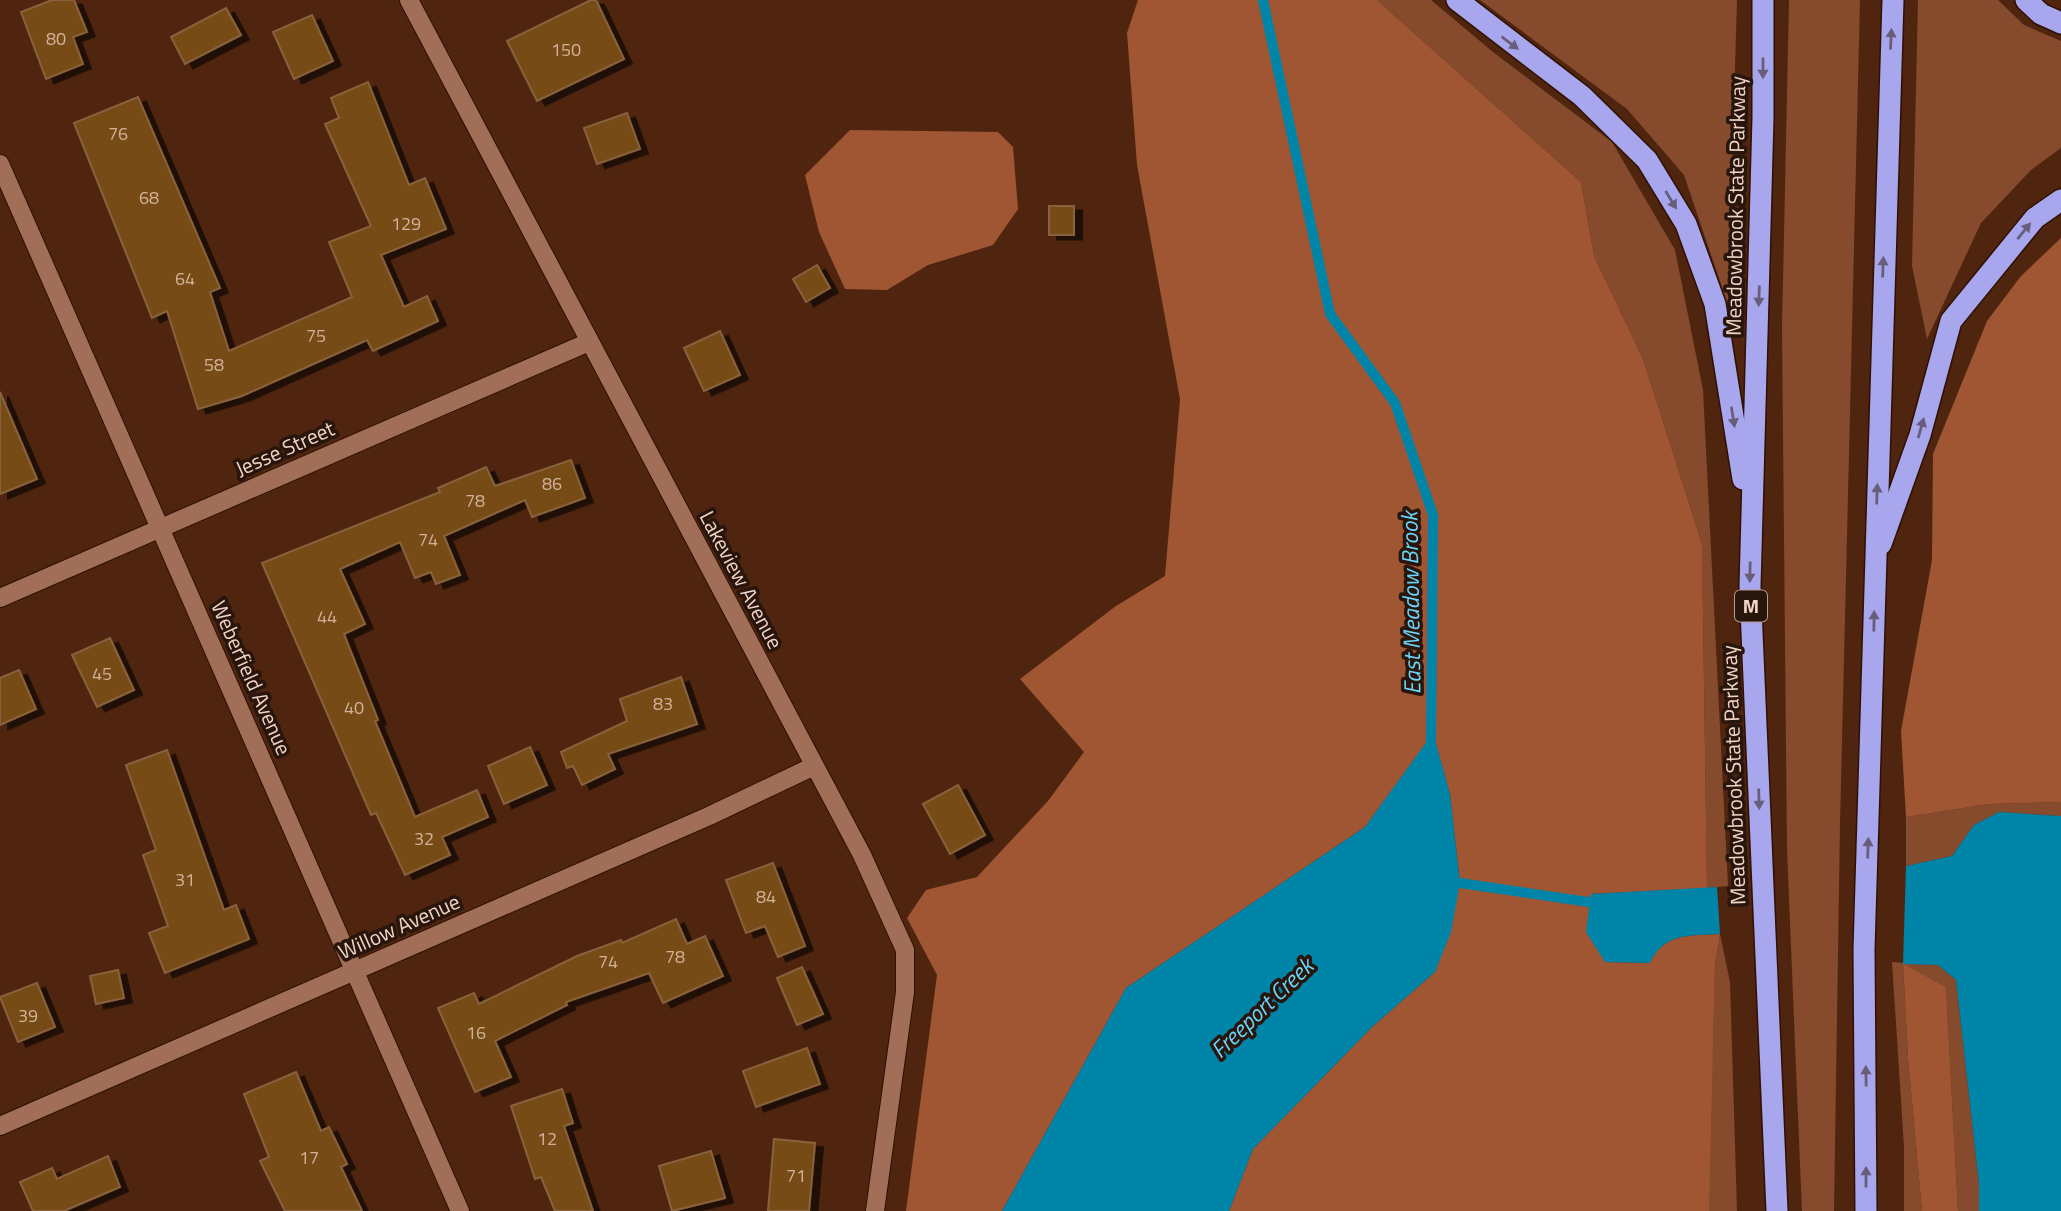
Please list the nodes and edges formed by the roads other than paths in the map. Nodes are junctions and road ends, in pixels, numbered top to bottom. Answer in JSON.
{"nodes":[{"id":1,"x":409,"y":0,"type":"edge"},
{"id":2,"x":1457,"y":0,"type":"edge"},
{"id":3,"x":1763,"y":0,"type":"edge"},
{"id":4,"x":1893,"y":0,"type":"edge"},
{"id":5,"x":2026,"y":0,"type":"edge"},
{"id":6,"x":2061,"y":23,"type":"edge"},
{"id":7,"x":0,"y":164,"type":"edge"},
{"id":8,"x":2061,"y":200,"type":"edge"},
{"id":9,"x":589,"y":342,"type":"junction"},
{"id":10,"x":1751,"y":528,"type":"junction"},
{"id":11,"x":160,"y":529,"type":"junction"},
{"id":12,"x":1875,"y":562,"type":"junction"},
{"id":13,"x":0,"y":598,"type":"edge"},
{"id":14,"x":814,"y":766,"type":"junction"},
{"id":15,"x":355,"y":971,"type":"junction"},
{"id":16,"x":0,"y":1126,"type":"edge"},
{"id":17,"x":460,"y":1211,"type":"edge"},
{"id":18,"x":874,"y":1211,"type":"edge"},
{"id":19,"x":1777,"y":1211,"type":"edge"},
{"id":20,"x":1866,"y":1211,"type":"edge"}],
"edges":[{"from":1,"to":9,"type":"street","name":"Lakeview Avenue"},
{"from":2,"to":10,"type":"highway","one_way":true},
{"from":3,"to":10,"type":"highway","name":"Meadowbrook State Parkway","number":"M","one_way":true},
{"from":12,"to":4,"type":"highway","one_way":true},
{"from":5,"to":6,"type":"highway"},
{"from":7,"to":11,"type":"street","name":"Weberfield Avenue"},
{"from":12,"to":8,"type":"highway","one_way":true},
{"from":9,"to":11,"type":"street","name":"Jesse Street"},
{"from":9,"to":14,"type":"street","name":"Lakeview Avenue"},
{"from":10,"to":19,"type":"highway","name":"Meadowbrook State Parkway","number":"M","one_way":true},
{"from":11,"to":13,"type":"street","name":"Jesse Street"},
{"from":11,"to":15,"type":"street","name":"Weberfield Avenue"},
{"from":20,"to":12,"type":"highway","one_way":true},
{"from":14,"to":15,"type":"street","name":"Willow Avenue"},
{"from":14,"to":18,"type":"street","name":"Lakeview Avenue"},
{"from":15,"to":16,"type":"street","name":"Willow Avenue"},
{"from":15,"to":17,"type":"street","name":"Weberfield Avenue"}]}
